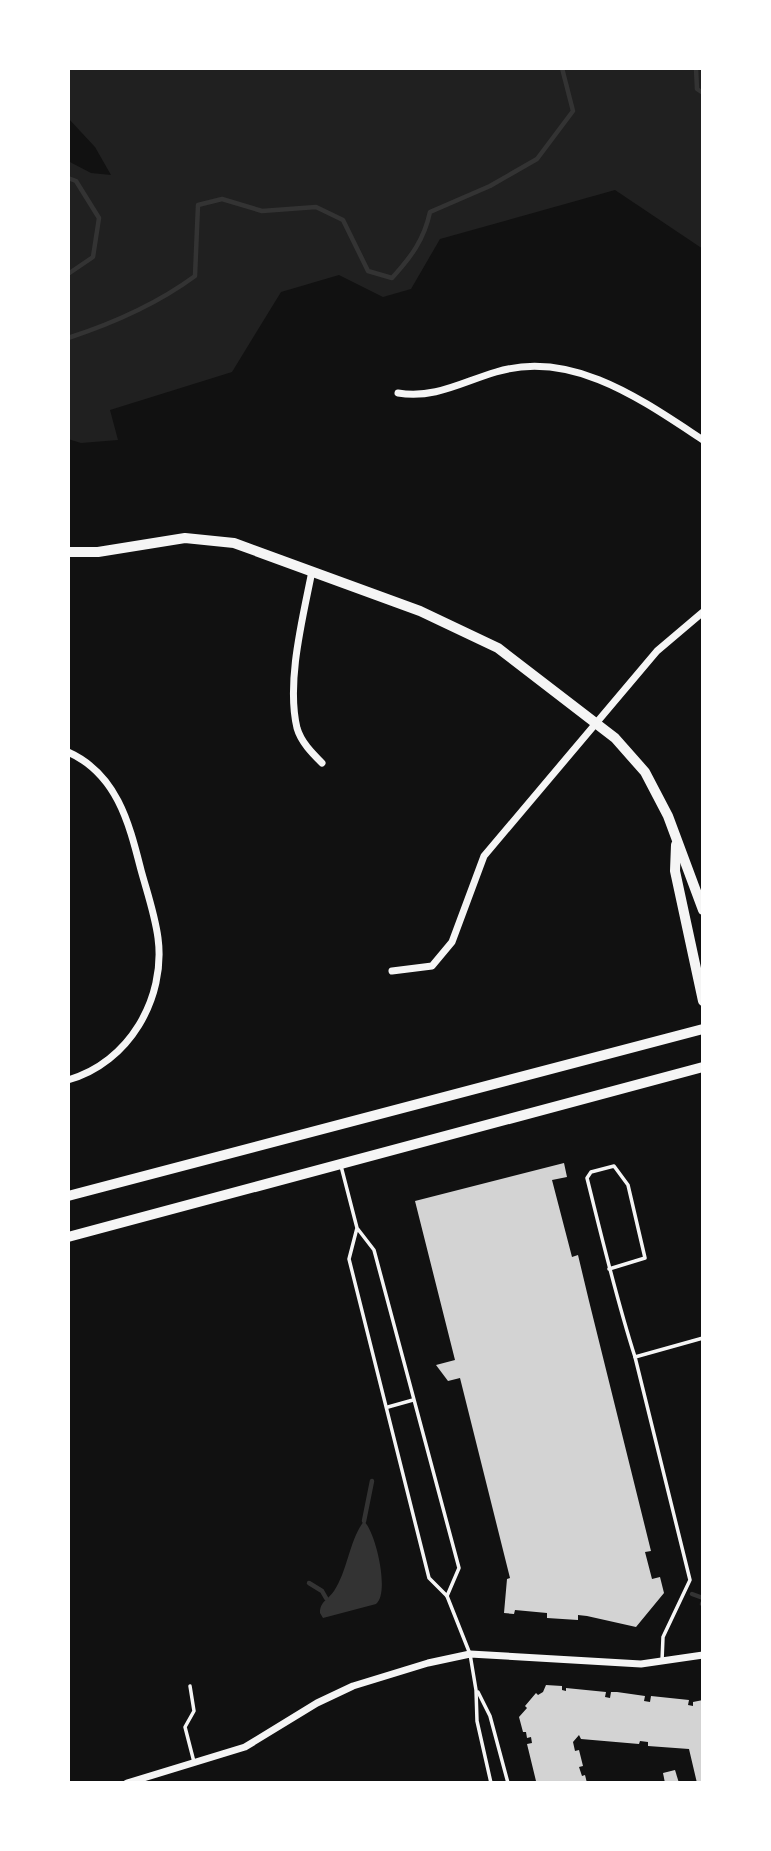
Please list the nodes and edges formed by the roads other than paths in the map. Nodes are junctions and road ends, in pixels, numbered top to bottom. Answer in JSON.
{"nodes":[{"id":1,"x":398,"y":393,"type":"dead end"},
{"id":2,"x":703,"y":440,"type":"edge"},
{"id":3,"x":68,"y":552,"type":"edge"},
{"id":4,"x":312,"y":571,"type":"junction"},
{"id":5,"x":703,"y":612,"type":"edge"},
{"id":6,"x":597,"y":723,"type":"junction"},
{"id":7,"x":68,"y":752,"type":"edge"},
{"id":8,"x":322,"y":763,"type":"dead end"},
{"id":9,"x":676,"y":841,"type":"junction"},
{"id":10,"x":703,"y":910,"type":"edge"},
{"id":11,"x":703,"y":938,"type":"edge"},
{"id":12,"x":690,"y":941,"type":"junction"},
{"id":13,"x":392,"y":971,"type":"dead end"},
{"id":14,"x":703,"y":1001,"type":"edge"},
{"id":15,"x":703,"y":1029,"type":"edge"},
{"id":16,"x":703,"y":1067,"type":"edge"},
{"id":17,"x":68,"y":1080,"type":"edge"},
{"id":18,"x":341,"y":1164,"type":"junction"},
{"id":19,"x":68,"y":1196,"type":"edge"},
{"id":20,"x":356,"y":1228,"type":"junction"},
{"id":21,"x":68,"y":1237,"type":"edge"},
{"id":22,"x":609,"y":1269,"type":"junction"},
{"id":23,"x":703,"y":1338,"type":"edge"},
{"id":24,"x":635,"y":1357,"type":"junction"},
{"id":25,"x":413,"y":1400,"type":"junction"},
{"id":26,"x":388,"y":1406,"type":"junction"},
{"id":27,"x":447,"y":1596,"type":"junction"},
{"id":28,"x":703,"y":1648,"type":"edge"},
{"id":29,"x":470,"y":1654,"type":"junction"},
{"id":30,"x":703,"y":1655,"type":"edge"},
{"id":31,"x":685,"y":1657,"type":"junction"},
{"id":32,"x":662,"y":1661,"type":"junction"},
{"id":33,"x":190,"y":1686,"type":"dead end"},
{"id":34,"x":476,"y":1690,"type":"junction"},
{"id":35,"x":194,"y":1765,"type":"junction"},
{"id":36,"x":128,"y":1783,"type":"edge"},
{"id":37,"x":492,"y":1783,"type":"edge"},
{"id":38,"x":508,"y":1783,"type":"edge"}],
"edges":[{"from":1,"to":2,"type":"street"},
{"from":3,"to":4,"type":"street"},
{"from":4,"to":6,"type":"street"},
{"from":4,"to":8,"type":"street"},
{"from":5,"to":6,"type":"street"},
{"from":6,"to":9,"type":"street"},
{"from":6,"to":13,"type":"street"},
{"from":7,"to":17,"type":"street"},
{"from":9,"to":10,"type":"street"},
{"from":9,"to":12,"type":"street"},
{"from":11,"to":12,"type":"street"},
{"from":12,"to":14,"type":"street"},
{"from":15,"to":19,"type":"main road"},
{"from":16,"to":18,"type":"main road"},
{"from":18,"to":20,"type":"lane"},
{"from":18,"to":21,"type":"main road"},
{"from":20,"to":25,"type":"lane"},
{"from":20,"to":26,"type":"lane"},
{"from":22,"to":22,"type":"lane"},
{"from":22,"to":24,"type":"lane"},
{"from":23,"to":24,"type":"lane"},
{"from":24,"to":32,"type":"lane"},
{"from":25,"to":26,"type":"lane"},
{"from":25,"to":27,"type":"lane"},
{"from":26,"to":27,"type":"lane"},
{"from":27,"to":29,"type":"lane"},
{"from":28,"to":31,"type":"street"},
{"from":29,"to":32,"type":"street"},
{"from":29,"to":34,"type":"lane"},
{"from":29,"to":35,"type":"street"},
{"from":30,"to":31,"type":"street"},
{"from":31,"to":32,"type":"street"},
{"from":33,"to":35,"type":"lane"},
{"from":34,"to":37,"type":"lane"},
{"from":34,"to":38,"type":"lane"},
{"from":35,"to":36,"type":"street"}]}
